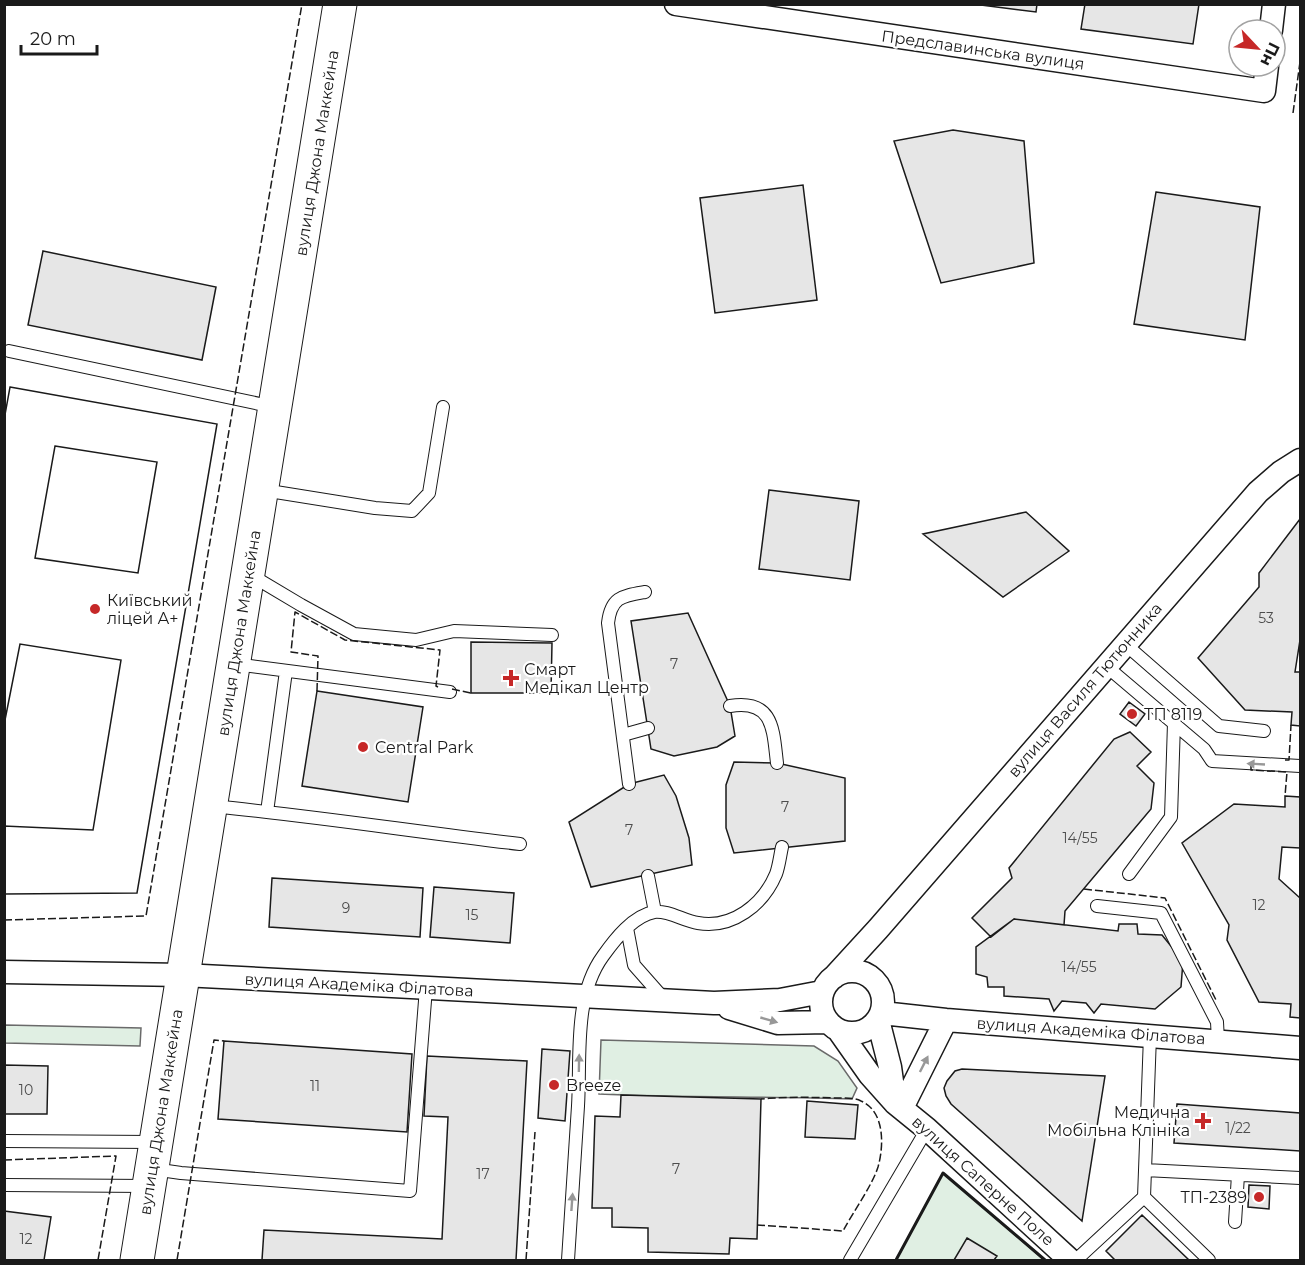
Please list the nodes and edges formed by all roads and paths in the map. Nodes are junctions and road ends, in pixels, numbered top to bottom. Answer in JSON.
{"nodes":[{"id":1,"x":340,"y":4,"type":"edge"},
{"id":2,"x":676,"y":4,"type":"edge"},
{"id":3,"x":1266,"y":78,"type":"edge"},
{"id":4,"x":9,"y":351,"type":"dead end"},
{"id":5,"x":443,"y":407,"type":"dead end"},
{"id":6,"x":276,"y":408,"type":"junction"},
{"id":7,"x":1300,"y":460,"type":"edge"},
{"id":8,"x":262,"y":490,"type":"junction"},
{"id":9,"x":248,"y":573,"type":"junction"},
{"id":10,"x":645,"y":592,"type":"dead end"},
{"id":11,"x":552,"y":635,"type":"dead end"},
{"id":12,"x":1125,"y":644,"type":"junction"},
{"id":13,"x":234,"y":663,"type":"junction"},
{"id":14,"x":1106,"y":666,"type":"junction"},
{"id":15,"x":286,"y":671,"type":"junction"},
{"id":16,"x":450,"y":692,"type":"dead end"},
{"id":17,"x":730,"y":706,"type":"dead end"},
{"id":18,"x":1174,"y":723,"type":"junction"},
{"id":19,"x":648,"y":728,"type":"dead end"},
{"id":20,"x":1264,"y":731,"type":"dead end"},
{"id":21,"x":623,"y":735,"type":"junction"},
{"id":22,"x":777,"y":763,"type":"dead end"},
{"id":23,"x":1300,"y":766,"type":"edge"},
{"id":24,"x":630,"y":784,"type":"dead end"},
{"id":25,"x":211,"y":806,"type":"junction"},
{"id":26,"x":267,"y":812,"type":"junction"},
{"id":27,"x":520,"y":844,"type":"dead end"},
{"id":28,"x":782,"y":847,"type":"dead end"},
{"id":29,"x":1129,"y":874,"type":"dead end"},
{"id":30,"x":648,"y":876,"type":"dead end"},
{"id":31,"x":1097,"y":906,"type":"dead end"},
{"id":32,"x":655,"y":912,"type":"junction"},
{"id":33,"x":627,"y":928,"type":"junction"},
{"id":34,"x":878,"y":929,"type":"junction"},
{"id":35,"x":4,"y":972,"type":"edge"},
{"id":36,"x":183,"y":975,"type":"junction"},
{"id":37,"x":872,"y":978,"type":"junction"},
{"id":38,"x":828,"y":985,"type":"junction"},
{"id":39,"x":426,"y":988,"type":"junction"},
{"id":40,"x":586,"y":996,"type":"junction"},
{"id":41,"x":664,"y":999,"type":"junction"},
{"id":42,"x":714,"y":1003,"type":"junction"},
{"id":43,"x":880,"y":1016,"type":"junction"},
{"id":44,"x":946,"y":1020,"type":"junction"},
{"id":45,"x":833,"y":1026,"type":"junction"},
{"id":46,"x":1150,"y":1036,"type":"junction"},
{"id":47,"x":1218,"y":1041,"type":"junction"},
{"id":48,"x":1300,"y":1048,"type":"edge"},
{"id":49,"x":898,"y":1105,"type":"junction"},
{"id":50,"x":927,"y":1129,"type":"junction"},
{"id":51,"x":4,"y":1141,"type":"edge"},
{"id":52,"x":153,"y":1165,"type":"junction"},
{"id":53,"x":1145,"y":1170,"type":"junction"},
{"id":54,"x":1238,"y":1175,"type":"junction"},
{"id":55,"x":1300,"y":1178,"type":"edge"},
{"id":56,"x":4,"y":1185,"type":"edge"},
{"id":57,"x":1144,"y":1197,"type":"junction"},
{"id":58,"x":1235,"y":1222,"type":"dead end"},
{"id":59,"x":137,"y":1260,"type":"edge"},
{"id":60,"x":568,"y":1260,"type":"edge"},
{"id":61,"x":847,"y":1260,"type":"edge"},
{"id":62,"x":1070,"y":1260,"type":"edge"},
{"id":63,"x":1076,"y":1260,"type":"edge"},
{"id":64,"x":1209,"y":1260,"type":"edge"}],
"edges":[{"from":1,"to":6,"type":"street","name":"вулиця Джона Маккейна"},
{"from":2,"to":3,"type":"street","name":"Предславинська вулиця"},
{"from":4,"to":6,"type":"lane"},
{"from":5,"to":8,"type":"lane"},
{"from":6,"to":8,"type":"street","name":"вулиця Джона Маккейна"},
{"from":7,"to":12,"type":"street","name":"вулиця Василя Тютюнника"},
{"from":8,"to":9,"type":"street","name":"вулиця Джона Маккейна"},
{"from":9,"to":11,"type":"lane"},
{"from":9,"to":13,"type":"street","name":"вулиця Джона Маккейна"},
{"from":10,"to":21,"type":"lane"},
{"from":12,"to":14,"type":"street","name":"вулиця Василя Тютюнника"},
{"from":12,"to":20,"type":"lane"},
{"from":13,"to":15,"type":"lane"},
{"from":13,"to":25,"type":"street","name":"вулиця Джона Маккейна"},
{"from":14,"to":18,"type":"lane"},
{"from":14,"to":34,"type":"street","name":"вулиця Василя Тютюнника"},
{"from":15,"to":16,"type":"lane"},
{"from":15,"to":26,"type":"lane"},
{"from":17,"to":22,"type":"lane"},
{"from":23,"to":18,"type":"lane","one_way":true},
{"from":18,"to":29,"type":"lane"},
{"from":19,"to":21,"type":"lane"},
{"from":21,"to":24,"type":"lane"},
{"from":25,"to":26,"type":"lane"},
{"from":25,"to":36,"type":"street","name":"вулиця Джона Маккейна"},
{"from":26,"to":27,"type":"lane"},
{"from":28,"to":32,"type":"lane"},
{"from":30,"to":32,"type":"lane"},
{"from":31,"to":47,"type":"lane"},
{"from":32,"to":33,"type":"lane"},
{"from":33,"to":40,"type":"lane"},
{"from":33,"to":41,"type":"lane"},
{"from":34,"to":37,"type":"street"},
{"from":34,"to":38,"type":"street","name":"вулиця Василя Тютюнника"},
{"from":35,"to":36,"type":"street","name":"вулиця Академіка Філатова"},
{"from":36,"to":39,"type":"street","name":"вулиця Академіка Філатова"},
{"from":36,"to":52,"type":"street","name":"вулиця Джона Маккейна"},
{"from":37,"to":38,"type":"street"},
{"from":37,"to":43,"type":"street"},
{"from":38,"to":42,"type":"street","name":"вулиця Академіка Філатова"},
{"from":38,"to":45,"type":"street"},
{"from":39,"to":40,"type":"street","name":"вулиця Академіка Філатова"},
{"from":39,"to":52,"type":"lane"},
{"from":40,"to":41,"type":"street","name":"вулиця Академіка Філатова"},
{"from":60,"to":40,"type":"lane","one_way":true},
{"from":41,"to":42,"type":"street","name":"вулиця Академіка Філатова"},
{"from":42,"to":45,"type":"street","name":"вулиця Академіка Філатова","one_way":true},
{"from":43,"to":44,"type":"street","name":"вулиця Академіка Філатова"},
{"from":43,"to":45,"type":"street"},
{"from":43,"to":49,"type":"street"},
{"from":44,"to":46,"type":"street","name":"вулиця Академіка Філатова"},
{"from":49,"to":44,"type":"street","one_way":true},
{"from":45,"to":49,"type":"street","name":"вулиця Саперне Поле"},
{"from":46,"to":47,"type":"street","name":"вулиця Академіка Філатова"},
{"from":46,"to":53,"type":"lane"},
{"from":47,"to":48,"type":"street","name":"вулиця Академіка Філатова"},
{"from":49,"to":50,"type":"street","name":"вулиця Саперне Поле"},
{"from":50,"to":61,"type":"lane"},
{"from":50,"to":62,"type":"street","name":"вулиця Саперне Поле"},
{"from":51,"to":52,"type":"lane"},
{"from":52,"to":56,"type":"lane"},
{"from":52,"to":59,"type":"street","name":"вулиця Джона Маккейна"},
{"from":53,"to":54,"type":"lane"},
{"from":53,"to":57,"type":"lane"},
{"from":54,"to":55,"type":"lane"},
{"from":54,"to":58,"type":"lane"},
{"from":57,"to":63,"type":"lane"},
{"from":57,"to":64,"type":"lane"}]}
